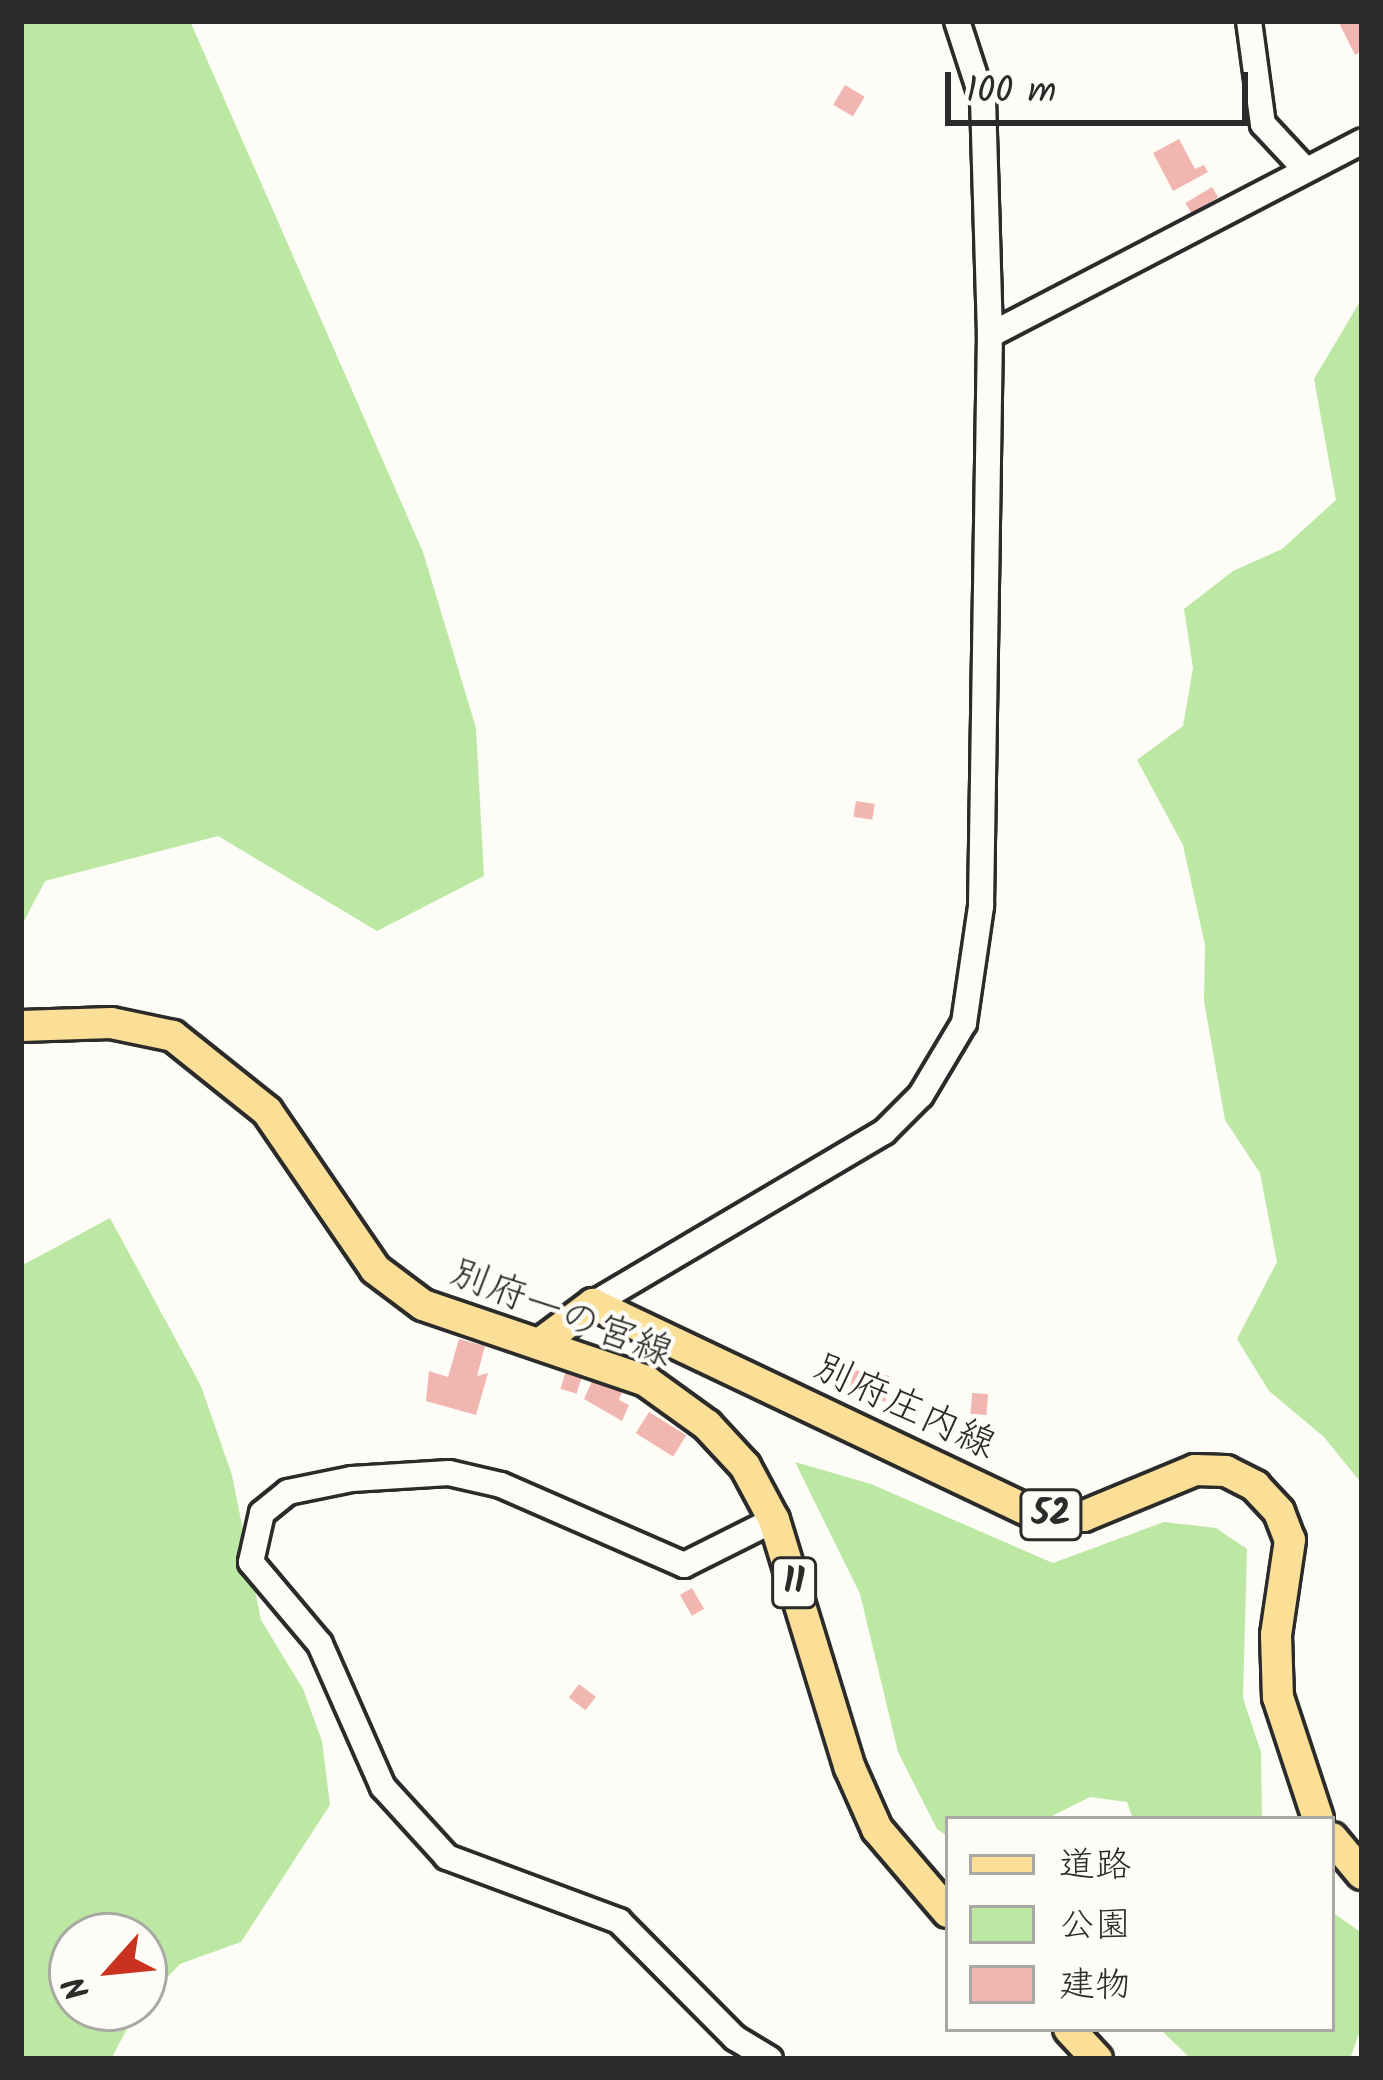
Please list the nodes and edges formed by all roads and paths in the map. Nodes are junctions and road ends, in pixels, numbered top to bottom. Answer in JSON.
{"nodes":[{"id":1,"x":957,"y":21,"type":"edge"},
{"id":2,"x":1249,"y":21,"type":"edge"},
{"id":3,"x":1362,"y":141,"type":"edge"},
{"id":4,"x":1305,"y":169,"type":"junction"},
{"id":5,"x":990,"y":335,"type":"junction"},
{"id":6,"x":21,"y":1026,"type":"edge"},
{"id":7,"x":593,"y":1304,"type":"junction"},
{"id":8,"x":542,"y":1342,"type":"junction"},
{"id":9,"x":774,"y":1520,"type":"junction"},
{"id":10,"x":1317,"y":1816,"type":"edge"},
{"id":11,"x":1335,"y":1842,"type":"edge"},
{"id":12,"x":1362,"y":1874,"type":"edge"},
{"id":13,"x":945,"y":1908,"type":"edge"},
{"id":14,"x":1072,"y":2032,"type":"edge"},
{"id":15,"x":770,"y":2059,"type":"edge"},
{"id":16,"x":1096,"y":2059,"type":"edge"}],
"edges":[{"from":1,"to":5,"type":"street"},
{"from":2,"to":4,"type":"street"},
{"from":3,"to":4,"type":"street"},
{"from":4,"to":5,"type":"street"},
{"from":5,"to":7,"type":"street"},
{"from":6,"to":8,"type":"main road","name":"別府一の宮線","number":"11"},
{"from":7,"to":8,"type":"main road"},
{"from":7,"to":10,"type":"main road","name":"別府庄内線","number":"52"},
{"from":8,"to":9,"type":"main road","name":"別府一の宮線","number":"11"},
{"from":9,"to":13,"type":"main road","name":"別府一の宮線","number":"11"},
{"from":9,"to":15,"type":"street"},
{"from":11,"to":12,"type":"main road"},
{"from":14,"to":16,"type":"main road"}]}
